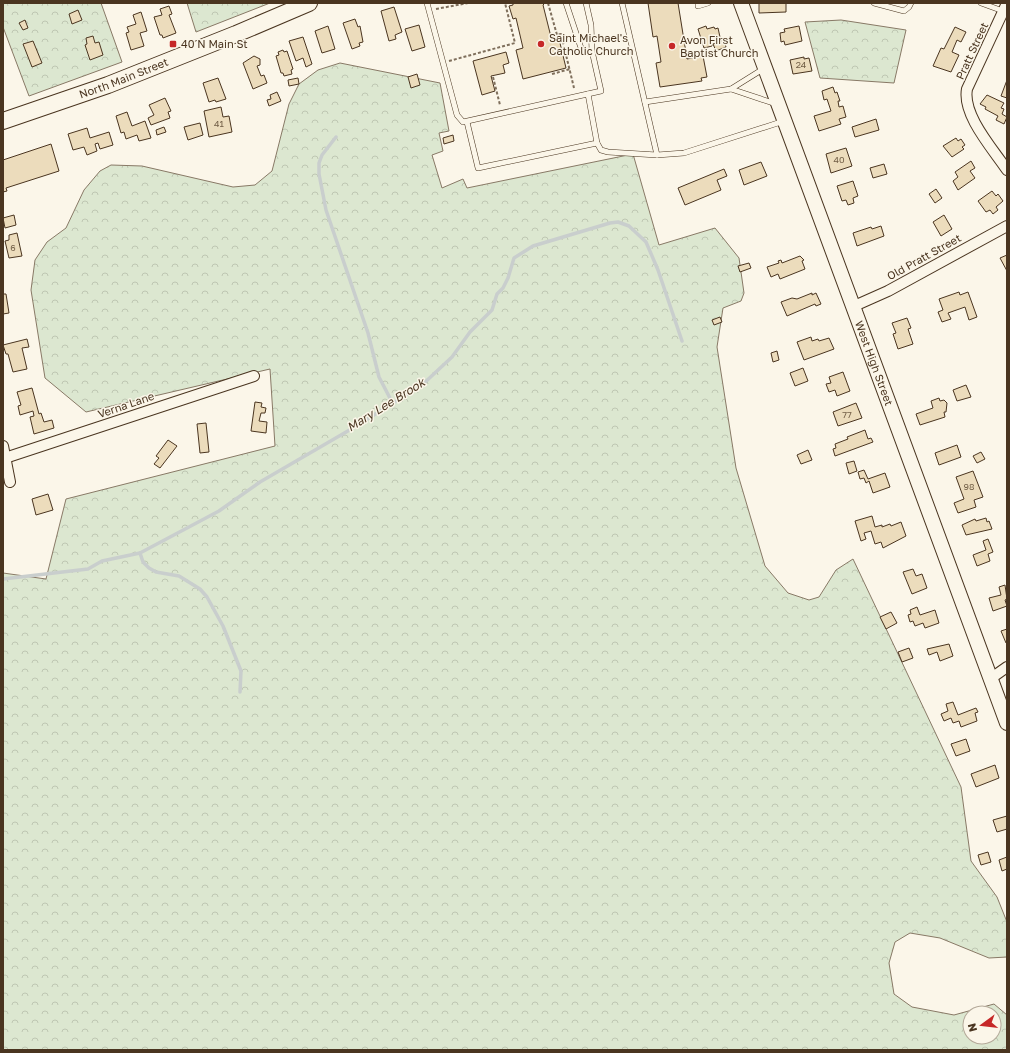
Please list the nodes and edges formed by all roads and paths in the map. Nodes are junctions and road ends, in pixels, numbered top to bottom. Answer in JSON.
{"nodes":[{"id":1,"x":309,"y":3,"type":"edge"},
{"id":2,"x":427,"y":3,"type":"edge"},
{"id":3,"x":468,"y":3,"type":"edge"},
{"id":4,"x":505,"y":3,"type":"edge"},
{"id":5,"x":548,"y":3,"type":"edge"},
{"id":6,"x":566,"y":3,"type":"edge"},
{"id":7,"x":586,"y":3,"type":"edge"},
{"id":8,"x":622,"y":3,"type":"edge"},
{"id":9,"x":698,"y":3,"type":"edge"},
{"id":10,"x":708,"y":3,"type":"edge"},
{"id":11,"x":741,"y":3,"type":"edge"},
{"id":12,"x":874,"y":3,"type":"edge"},
{"id":13,"x":911,"y":3,"type":"edge"},
{"id":14,"x":981,"y":3,"type":"edge"},
{"id":15,"x":1005,"y":7,"type":"edge"},
{"id":16,"x":436,"y":9,"type":"dead end"},
{"id":17,"x":592,"y":51,"type":"junction"},
{"id":18,"x":442,"y":63,"type":"junction"},
{"id":19,"x":764,"y":68,"type":"junction"},
{"id":20,"x":570,"y":69,"type":"junction"},
{"id":21,"x":552,"y":74,"type":"dead end"},
{"id":22,"x":493,"y":77,"type":"dead end"},
{"id":23,"x":573,"y":82,"type":"dead end"},
{"id":24,"x":731,"y":89,"type":"junction"},
{"id":25,"x":588,"y":94,"type":"junction"},
{"id":26,"x":498,"y":98,"type":"dead end"},
{"id":27,"x":645,"y":102,"type":"junction"},
{"id":28,"x":777,"y":104,"type":"junction"},
{"id":29,"x":784,"y":121,"type":"junction"},
{"id":30,"x":3,"y":122,"type":"edge"},
{"id":31,"x":467,"y":122,"type":"junction"},
{"id":32,"x":597,"y":143,"type":"junction"},
{"id":33,"x":657,"y":155,"type":"junction"},
{"id":34,"x":1007,"y":170,"type":"edge"},
{"id":35,"x":1007,"y":226,"type":"edge"},
{"id":36,"x":852,"y":307,"type":"junction"},
{"id":37,"x":254,"y":376,"type":"dead end"},
{"id":38,"x":3,"y":446,"type":"edge"},
{"id":39,"x":5,"y":458,"type":"junction"},
{"id":40,"x":10,"y":482,"type":"dead end"},
{"id":41,"x":1007,"y":667,"type":"edge"},
{"id":42,"x":990,"y":679,"type":"junction"},
{"id":43,"x":1007,"y":723,"type":"edge"}],
"edges":[{"from":1,"to":30,"type":"main road","name":"North Main Street"},
{"from":2,"to":18,"type":"lane"},
{"from":3,"to":16,"type":"path"},
{"from":4,"to":18,"type":"path"},
{"from":5,"to":20,"type":"path"},
{"from":6,"to":17,"type":"lane"},
{"from":7,"to":17,"type":"lane"},
{"from":8,"to":27,"type":"lane"},
{"from":9,"to":10,"type":"lane"},
{"from":11,"to":19,"type":"main road","name":"West High Street"},
{"from":12,"to":13,"type":"lane"},
{"from":14,"to":15,"type":"lane"},
{"from":15,"to":34,"type":"street","name":"Pratt Street"},
{"from":17,"to":25,"type":"lane"},
{"from":18,"to":31,"type":"lane"},
{"from":19,"to":24,"type":"lane"},
{"from":19,"to":28,"type":"main road","name":"West High Street"},
{"from":20,"to":21,"type":"path"},
{"from":20,"to":23,"type":"path"},
{"from":22,"to":26,"type":"path"},
{"from":24,"to":27,"type":"lane"},
{"from":24,"to":28,"type":"lane"},
{"from":25,"to":31,"type":"lane"},
{"from":25,"to":32,"type":"lane"},
{"from":27,"to":33,"type":"lane"},
{"from":28,"to":29,"type":"main road","name":"West High Street"},
{"from":29,"to":33,"type":"lane"},
{"from":29,"to":36,"type":"main road","name":"West High Street"},
{"from":31,"to":32,"type":"lane"},
{"from":32,"to":33,"type":"lane"},
{"from":35,"to":36,"type":"street","name":"Old Pratt Street"},
{"from":36,"to":42,"type":"main road","name":"West High Street"},
{"from":37,"to":39,"type":"street","name":"Verna Lane"},
{"from":38,"to":39,"type":"street"},
{"from":39,"to":40,"type":"street"},
{"from":41,"to":42,"type":"street"},
{"from":42,"to":43,"type":"main road","name":"West High Street"}]}
